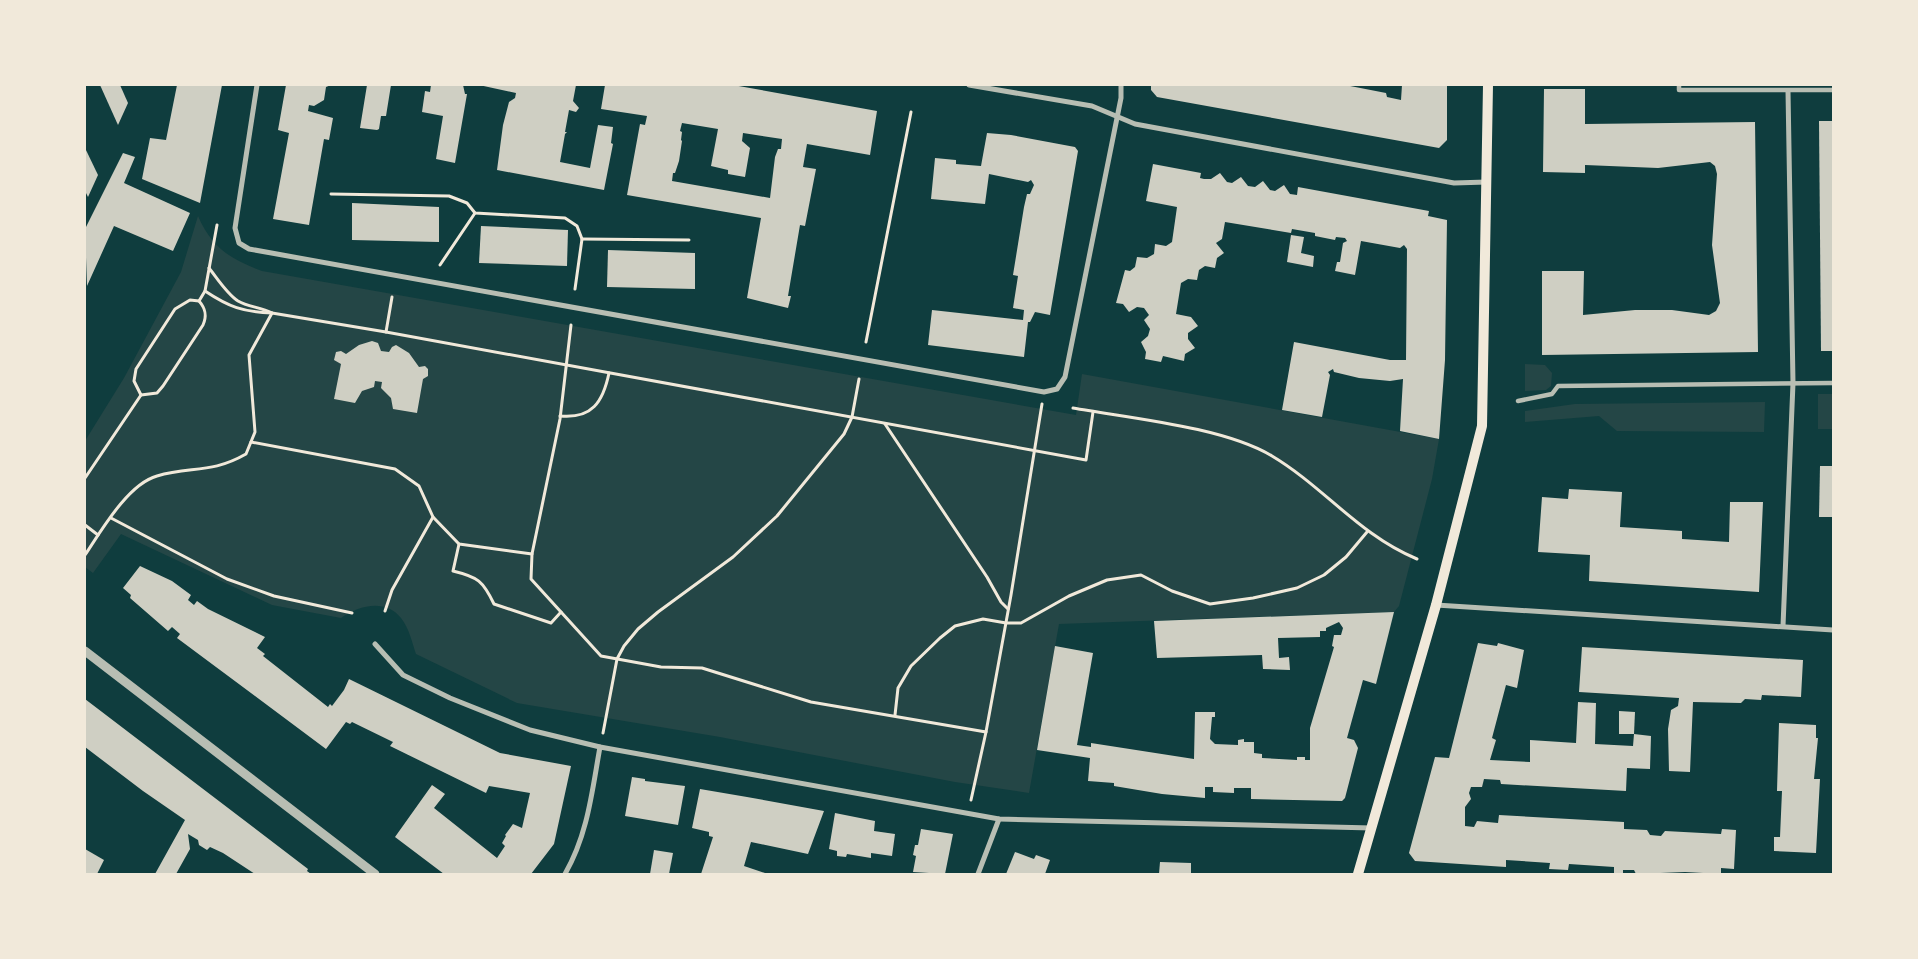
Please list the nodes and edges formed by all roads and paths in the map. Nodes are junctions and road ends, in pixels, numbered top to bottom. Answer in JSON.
{"nodes":[{"id":1,"x":257,"y":85,"type":"edge"},
{"id":2,"x":969,"y":85,"type":"edge"},
{"id":3,"x":1121,"y":85,"type":"edge"},
{"id":4,"x":1488,"y":85,"type":"edge"},
{"id":5,"x":1679,"y":85,"type":"edge"},
{"id":6,"x":1833,"y":90,"type":"edge"},
{"id":7,"x":1788,"y":91,"type":"junction"},
{"id":8,"x":911,"y":112,"type":"dead end"},
{"id":9,"x":1117,"y":117,"type":"junction"},
{"id":10,"x":1487,"y":182,"type":"junction"},
{"id":11,"x":331,"y":194,"type":"dead end"},
{"id":12,"x":475,"y":214,"type":"junction"},
{"id":13,"x":218,"y":225,"type":"dead end"},
{"id":14,"x":582,"y":239,"type":"junction"},
{"id":15,"x":689,"y":240,"type":"dead end"},
{"id":16,"x":440,"y":265,"type":"dead end"},
{"id":17,"x":209,"y":268,"type":"junction"},
{"id":18,"x":575,"y":289,"type":"dead end"},
{"id":19,"x":205,"y":292,"type":"junction"},
{"id":20,"x":392,"y":297,"type":"dead end"},
{"id":21,"x":199,"y":301,"type":"junction"},
{"id":22,"x":272,"y":313,"type":"junction"},
{"id":23,"x":572,"y":325,"type":"dead end"},
{"id":24,"x":386,"y":332,"type":"junction"},
{"id":25,"x":866,"y":342,"type":"dead end"},
{"id":26,"x":567,"y":366,"type":"junction"},
{"id":27,"x":609,"y":373,"type":"junction"},
{"id":28,"x":859,"y":379,"type":"dead end"},
{"id":29,"x":1833,"y":382,"type":"edge"},
{"id":30,"x":1793,"y":383,"type":"junction"},
{"id":31,"x":141,"y":395,"type":"junction"},
{"id":32,"x":1518,"y":401,"type":"dead end"},
{"id":33,"x":1042,"y":404,"type":"dead end"},
{"id":34,"x":1073,"y":408,"type":"dead end"},
{"id":35,"x":1093,"y":412,"type":"junction"},
{"id":36,"x":560,"y":416,"type":"junction"},
{"id":37,"x":852,"y":417,"type":"junction"},
{"id":38,"x":885,"y":424,"type":"junction"},
{"id":39,"x":251,"y":442,"type":"junction"},
{"id":40,"x":1035,"y":451,"type":"junction"},
{"id":41,"x":85,"y":478,"type":"edge"},
{"id":42,"x":111,"y":518,"type":"junction"},
{"id":43,"x":433,"y":518,"type":"junction"},
{"id":44,"x":85,"y":525,"type":"edge"},
{"id":45,"x":1367,"y":532,"type":"junction"},
{"id":46,"x":98,"y":535,"type":"junction"},
{"id":47,"x":459,"y":544,"type":"junction"},
{"id":48,"x":532,"y":554,"type":"junction"},
{"id":49,"x":85,"y":555,"type":"edge"},
{"id":50,"x":1417,"y":559,"type":"dead end"},
{"id":51,"x":1436,"y":605,"type":"junction"},
{"id":52,"x":1009,"y":609,"type":"junction"},
{"id":53,"x":385,"y":610,"type":"dead end"},
{"id":54,"x":561,"y":612,"type":"junction"},
{"id":55,"x":352,"y":614,"type":"dead end"},
{"id":56,"x":1006,"y":624,"type":"junction"},
{"id":57,"x":1783,"y":626,"type":"junction"},
{"id":58,"x":1833,"y":630,"type":"edge"},
{"id":59,"x":375,"y":644,"type":"dead end"},
{"id":60,"x":85,"y":651,"type":"edge"},
{"id":61,"x":618,"y":659,"type":"junction"},
{"id":62,"x":895,"y":715,"type":"junction"},
{"id":63,"x":986,"y":732,"type":"junction"},
{"id":64,"x":600,"y":747,"type":"junction"},
{"id":65,"x":969,"y":813,"type":"junction"},
{"id":66,"x":999,"y":818,"type":"junction"},
{"id":67,"x":1372,"y":828,"type":"junction"},
{"id":68,"x":375,"y":874,"type":"edge"},
{"id":69,"x":566,"y":874,"type":"edge"},
{"id":70,"x":978,"y":874,"type":"edge"},
{"id":71,"x":1358,"y":874,"type":"edge"}],
"edges":[{"from":1,"to":9,"type":"street"},
{"from":2,"to":9,"type":"street"},
{"from":3,"to":9,"type":"street"},
{"from":4,"to":10,"type":"main road"},
{"from":5,"to":7,"type":"street"},
{"from":6,"to":7,"type":"street"},
{"from":7,"to":30,"type":"street"},
{"from":8,"to":25,"type":"path"},
{"from":9,"to":10,"type":"street"},
{"from":10,"to":51,"type":"main road"},
{"from":11,"to":12,"type":"path"},
{"from":12,"to":14,"type":"path"},
{"from":12,"to":16,"type":"path"},
{"from":13,"to":17,"type":"path"},
{"from":14,"to":15,"type":"path"},
{"from":14,"to":18,"type":"path"},
{"from":17,"to":19,"type":"path"},
{"from":17,"to":22,"type":"path"},
{"from":19,"to":21,"type":"path"},
{"from":19,"to":22,"type":"path"},
{"from":20,"to":24,"type":"path"},
{"from":21,"to":31,"type":"path"},
{"from":21,"to":31,"type":"path"},
{"from":22,"to":24,"type":"path"},
{"from":22,"to":39,"type":"path"},
{"from":23,"to":26,"type":"path"},
{"from":24,"to":26,"type":"path"},
{"from":26,"to":27,"type":"path"},
{"from":26,"to":36,"type":"path"},
{"from":27,"to":36,"type":"path"},
{"from":27,"to":37,"type":"path"},
{"from":28,"to":37,"type":"path"},
{"from":29,"to":30,"type":"street"},
{"from":30,"to":32,"type":"street"},
{"from":30,"to":57,"type":"street"},
{"from":31,"to":41,"type":"path"},
{"from":33,"to":40,"type":"path"},
{"from":34,"to":35,"type":"path"},
{"from":35,"to":40,"type":"path"},
{"from":35,"to":45,"type":"path"},
{"from":36,"to":48,"type":"path"},
{"from":37,"to":38,"type":"path"},
{"from":37,"to":61,"type":"path"},
{"from":38,"to":40,"type":"path"},
{"from":38,"to":52,"type":"path"},
{"from":39,"to":42,"type":"path"},
{"from":39,"to":43,"type":"path"},
{"from":40,"to":52,"type":"path"},
{"from":42,"to":46,"type":"path"},
{"from":42,"to":55,"type":"path"},
{"from":43,"to":47,"type":"path"},
{"from":43,"to":53,"type":"path"},
{"from":44,"to":46,"type":"path"},
{"from":45,"to":50,"type":"path"},
{"from":45,"to":56,"type":"path"},
{"from":46,"to":49,"type":"path"},
{"from":47,"to":48,"type":"path"},
{"from":47,"to":54,"type":"path"},
{"from":48,"to":54,"type":"path"},
{"from":51,"to":57,"type":"street"},
{"from":51,"to":67,"type":"main road"},
{"from":52,"to":56,"type":"path"},
{"from":54,"to":61,"type":"path"},
{"from":56,"to":62,"type":"path"},
{"from":56,"to":63,"type":"path"},
{"from":57,"to":58,"type":"street"},
{"from":59,"to":64,"type":"street"},
{"from":60,"to":68,"type":"street"},
{"from":61,"to":62,"type":"path"},
{"from":61,"to":64,"type":"path"},
{"from":62,"to":63,"type":"path"},
{"from":63,"to":65,"type":"path"},
{"from":64,"to":65,"type":"street"},
{"from":64,"to":69,"type":"street"},
{"from":65,"to":66,"type":"street"},
{"from":66,"to":67,"type":"street"},
{"from":66,"to":70,"type":"street"},
{"from":67,"to":71,"type":"main road"}]}
